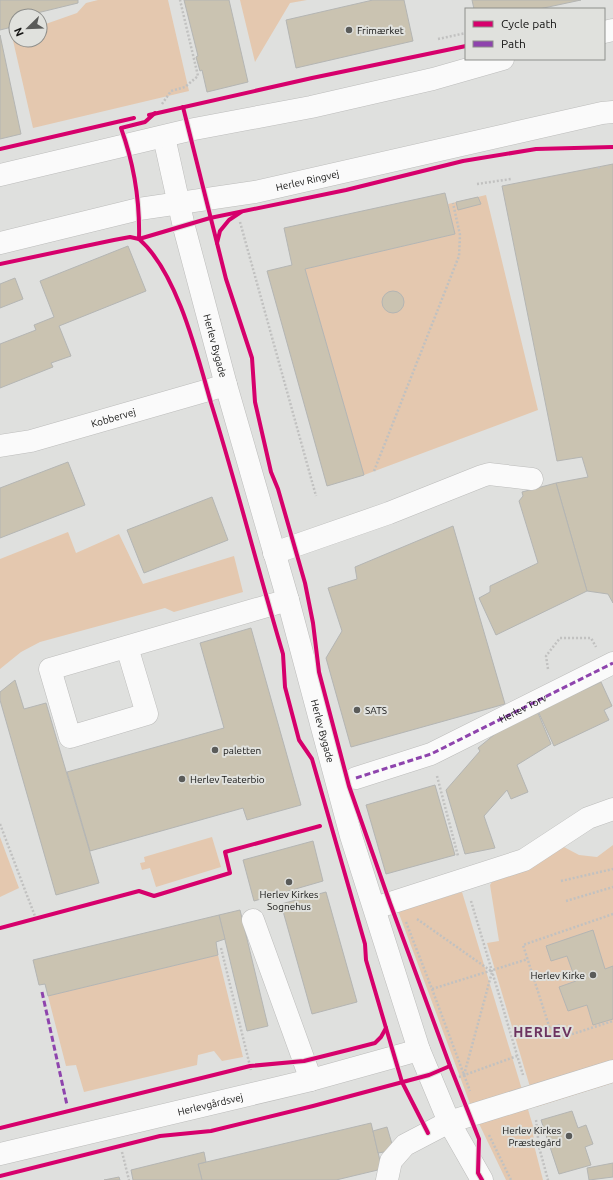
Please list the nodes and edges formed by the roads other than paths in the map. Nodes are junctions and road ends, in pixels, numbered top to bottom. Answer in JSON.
{"nodes":[{"id":1,"x":499,"y":60,"type":"edge"},
{"id":2,"x":609,"y":111,"type":"edge"},
{"id":3,"x":164,"y":137,"type":"junction"},
{"id":4,"x":0,"y":175,"type":"edge"},
{"id":5,"x":179,"y":202,"type":"junction"},
{"id":6,"x":0,"y":243,"type":"edge"},
{"id":7,"x":226,"y":385,"type":"junction"},
{"id":8,"x":0,"y":446,"type":"edge"},
{"id":9,"x":532,"y":479,"type":"dead end"},
{"id":10,"x":274,"y":552,"type":"junction"},
{"id":11,"x":288,"y":600,"type":"junction"},
{"id":12,"x":127,"y":646,"type":"junction"},
{"id":13,"x":610,"y":665,"type":"edge"},
{"id":14,"x":356,"y":778,"type":"dead end"},
{"id":15,"x":613,"y":809,"type":"edge"},
{"id":16,"x":375,"y":908,"type":"junction"},
{"id":17,"x":253,"y":920,"type":"dead end"},
{"id":18,"x":419,"y":1050,"type":"junction"},
{"id":19,"x":613,"y":1071,"type":"edge"},
{"id":20,"x":311,"y":1080,"type":"junction"},
{"id":21,"x":449,"y":1122,"type":"junction"},
{"id":22,"x":0,"y":1154,"type":"edge"},
{"id":23,"x":387,"y":1180,"type":"edge"},
{"id":24,"x":482,"y":1180,"type":"edge"}],
"edges":[{"from":1,"to":3,"type":"street"},
{"from":2,"to":5,"type":"street","name":"Herlev Ringvej"},
{"from":3,"to":4,"type":"street"},
{"from":3,"to":5,"type":"street","name":"Herlev Bygade"},
{"from":5,"to":6,"type":"street","name":"Herlev Ringvej"},
{"from":5,"to":7,"type":"street","name":"Herlev Bygade"},
{"from":7,"to":8,"type":"street","name":"Kobbervej"},
{"from":7,"to":10,"type":"street","name":"Herlev Bygade"},
{"from":9,"to":10,"type":"street"},
{"from":10,"to":11,"type":"street","name":"Herlev Bygade"},
{"from":11,"to":12,"type":"street"},
{"from":11,"to":16,"type":"street","name":"Herlev Bygade"},
{"from":12,"to":12,"type":"street"},
{"from":13,"to":14,"type":"street","name":"Herlev Torv"},
{"from":15,"to":16,"type":"street"},
{"from":16,"to":18,"type":"street","name":"Herlev Bygade"},
{"from":17,"to":20,"type":"street"},
{"from":18,"to":20,"type":"street","name":"Herlevgårdsvej"},
{"from":18,"to":21,"type":"street","name":"Herlev Bygade"},
{"from":19,"to":21,"type":"street"},
{"from":20,"to":22,"type":"street","name":"Herlevgårdsvej"},
{"from":21,"to":23,"type":"street"},
{"from":21,"to":24,"type":"street","name":"Herlev Bygade"}]}
